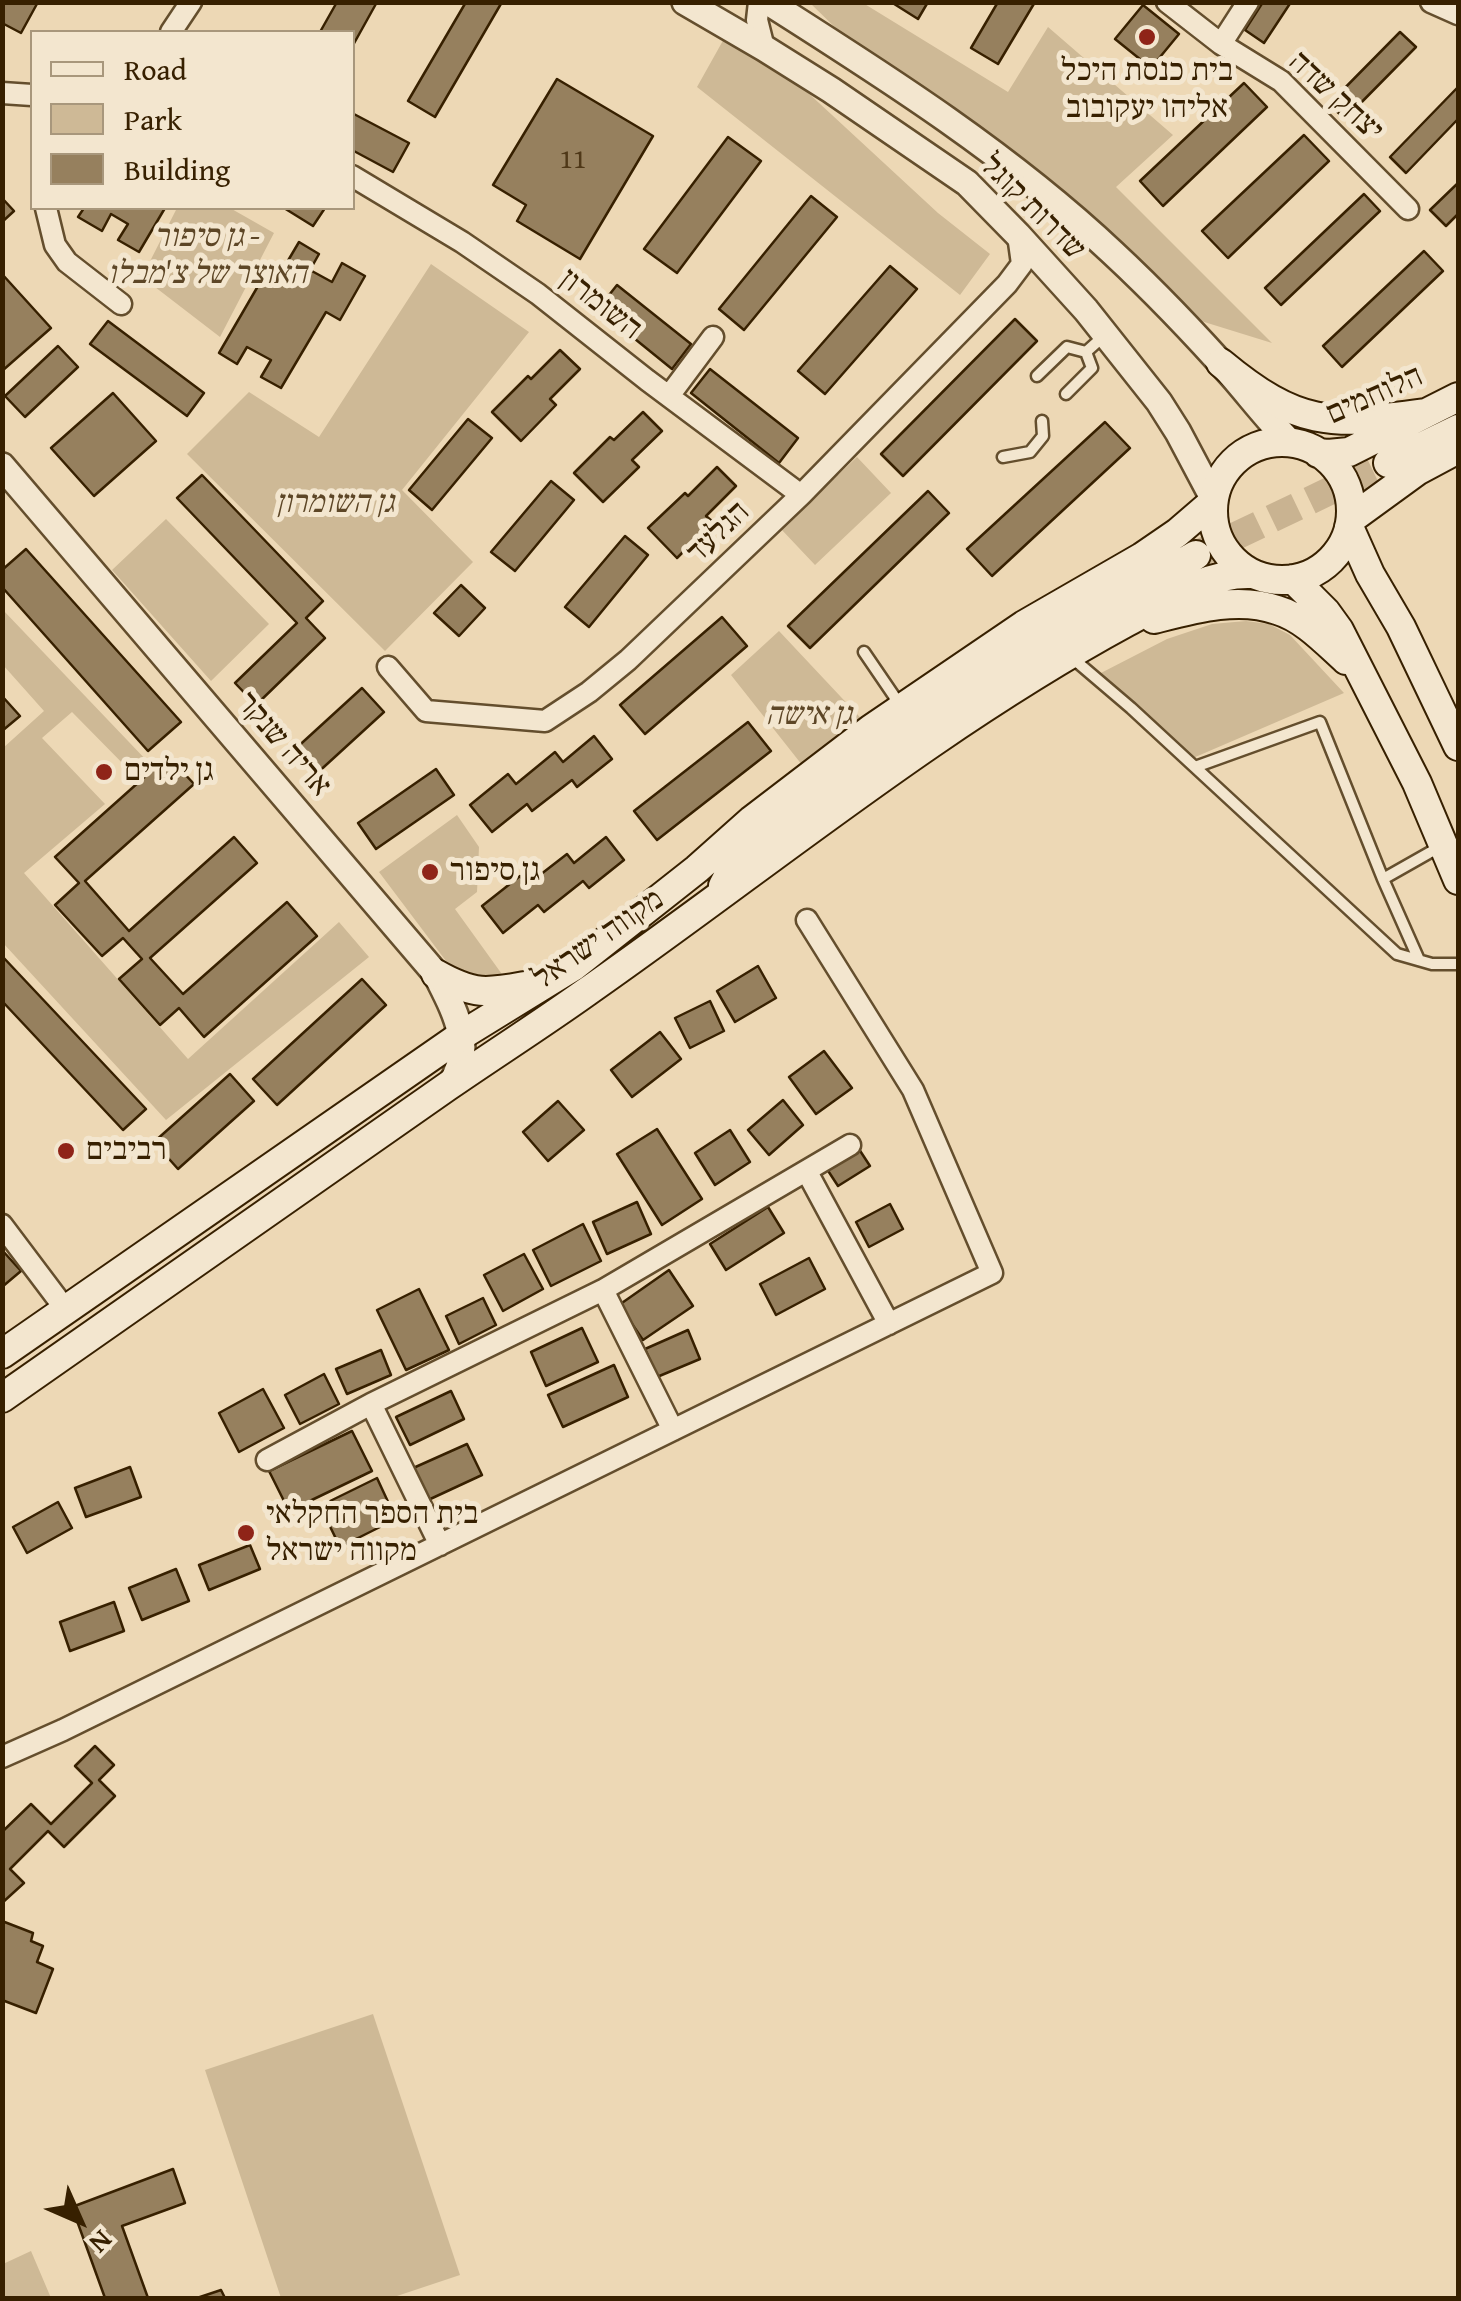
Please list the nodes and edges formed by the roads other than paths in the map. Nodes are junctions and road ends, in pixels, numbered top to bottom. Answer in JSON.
{"nodes":[{"id":1,"x":191,"y":2,"type":"edge"},
{"id":2,"x":684,"y":2,"type":"edge"},
{"id":3,"x":759,"y":2,"type":"edge"},
{"id":4,"x":768,"y":2,"type":"edge"},
{"id":5,"x":801,"y":2,"type":"edge"},
{"id":6,"x":1167,"y":2,"type":"edge"},
{"id":7,"x":1248,"y":2,"type":"edge"},
{"id":8,"x":1431,"y":2,"type":"edge"},
{"id":9,"x":1458,"y":14,"type":"edge"},
{"id":10,"x":172,"y":30,"type":"edge"},
{"id":11,"x":1222,"y":44,"type":"junction"},
{"id":12,"x":764,"y":48,"type":"junction"},
{"id":13,"x":845,"y":51,"type":"junction"},
{"id":14,"x":2,"y":93,"type":"edge"},
{"id":15,"x":30,"y":97,"type":"edge"},
{"id":16,"x":355,"y":178,"type":"edge"},
{"id":17,"x":1408,"y":209,"type":"dead end"},
{"id":18,"x":46,"y":210,"type":"edge"},
{"id":19,"x":1018,"y":235,"type":"junction"},
{"id":20,"x":122,"y":304,"type":"dead end"},
{"id":21,"x":1106,"y":334,"type":"junction"},
{"id":22,"x":713,"y":337,"type":"dead end"},
{"id":23,"x":1086,"y":352,"type":"junction"},
{"id":24,"x":1220,"y":364,"type":"junction"},
{"id":25,"x":1037,"y":376,"type":"dead end"},
{"id":26,"x":1066,"y":394,"type":"dead end"},
{"id":27,"x":669,"y":396,"type":"junction"},
{"id":28,"x":1458,"y":397,"type":"edge"},
{"id":29,"x":1425,"y":413,"type":"junction"},
{"id":30,"x":1042,"y":421,"type":"dead end"},
{"id":31,"x":1458,"y":429,"type":"edge"},
{"id":32,"x":1290,"y":442,"type":"junction"},
{"id":33,"x":1458,"y":449,"type":"edge"},
{"id":34,"x":1318,"y":452,"type":"junction"},
{"id":35,"x":1003,"y":457,"type":"dead end"},
{"id":36,"x":1388,"y":463,"type":"tunnel mouth"},
{"id":37,"x":2,"y":466,"type":"edge"},
{"id":38,"x":801,"y":495,"type":"junction"},
{"id":39,"x":1213,"y":500,"type":"junction"},
{"id":40,"x":1350,"y":523,"type":"junction"},
{"id":41,"x":1196,"y":555,"type":"tunnel mouth"},
{"id":42,"x":1252,"y":574,"type":"junction"},
{"id":43,"x":1293,"y":580,"type":"junction"},
{"id":44,"x":1096,"y":639,"type":"junction"},
{"id":45,"x":864,"y":652,"type":"dead end"},
{"id":46,"x":1069,"y":656,"type":"junction"},
{"id":47,"x":388,"y":668,"type":"dead end"},
{"id":48,"x":1361,"y":674,"type":"junction"},
{"id":49,"x":899,"y":710,"type":"junction"},
{"id":50,"x":1458,"y":746,"type":"edge"},
{"id":51,"x":1195,"y":767,"type":"junction"},
{"id":52,"x":1444,"y":844,"type":"junction"},
{"id":53,"x":735,"y":863,"type":"junction"},
{"id":54,"x":697,"y":869,"type":"junction"},
{"id":55,"x":1383,"y":879,"type":"junction"},
{"id":56,"x":1458,"y":880,"type":"edge"},
{"id":57,"x":716,"y":900,"type":"junction"},
{"id":58,"x":807,"y":920,"type":"dead end"},
{"id":59,"x":1420,"y":960,"type":"junction"},
{"id":60,"x":1458,"y":964,"type":"edge"},
{"id":61,"x":436,"y":974,"type":"junction"},
{"id":62,"x":552,"y":981,"type":"junction"},
{"id":63,"x":462,"y":1036,"type":"junction"},
{"id":64,"x":450,"y":1085,"type":"junction"},
{"id":65,"x":850,"y":1144,"type":"dead end"},
{"id":66,"x":807,"y":1172,"type":"junction"},
{"id":67,"x":2,"y":1225,"type":"edge"},
{"id":68,"x":604,"y":1290,"type":"junction"},
{"id":69,"x":66,"y":1310,"type":"junction"},
{"id":70,"x":889,"y":1324,"type":"junction"},
{"id":71,"x":2,"y":1354,"type":"edge"},
{"id":72,"x":2,"y":1398,"type":"edge"},
{"id":73,"x":371,"y":1404,"type":"junction"},
{"id":74,"x":673,"y":1430,"type":"junction"},
{"id":75,"x":267,"y":1460,"type":"dead end"},
{"id":76,"x":440,"y":1545,"type":"junction"},
{"id":77,"x":2,"y":1757,"type":"edge"}],
"edges":[{"from":1,"to":10,"type":"street"},
{"from":2,"to":12,"type":"street","name":"שדרות קוגל"},
{"from":3,"to":12,"type":"street"},
{"from":4,"to":13,"type":"street","name":"שדרות קוגל"},
{"from":5,"to":13,"type":"street"},
{"from":6,"to":11,"type":"street","name":"יצחק שדה"},
{"from":7,"to":11,"type":"street"},
{"from":8,"to":9,"type":"street"},
{"from":11,"to":17,"type":"street","name":"יצחק שדה"},
{"from":12,"to":19,"type":"street","name":"שדרות קוגל"},
{"from":13,"to":24,"type":"street","name":"שדרות קוגל"},
{"from":14,"to":15,"type":"street"},
{"from":16,"to":27,"type":"street","name":"השומרון"},
{"from":18,"to":20,"type":"street"},
{"from":19,"to":21,"type":"street","name":"שדרות קוגל"},
{"from":19,"to":38,"type":"street","name":"הגלעד"},
{"from":21,"to":23,"type":"lane"},
{"from":21,"to":39,"type":"street","name":"שדרות קוגל"},
{"from":22,"to":27,"type":"street"},
{"from":23,"to":25,"type":"lane"},
{"from":23,"to":26,"type":"lane"},
{"from":24,"to":29,"type":"main road"},
{"from":24,"to":32,"type":"street","name":"שדרות קוגל"},
{"from":27,"to":38,"type":"street","name":"השומרון"},
{"from":28,"to":29,"type":"main road","name":"הלוחמים"},
{"from":29,"to":34,"type":"main road","name":"הלוחמים"},
{"from":30,"to":35,"type":"lane"},
{"from":31,"to":36,"type":"main road"},
{"from":32,"to":34,"type":"main road"},
{"from":32,"to":39,"type":"main road"},
{"from":33,"to":40,"type":"main road"},
{"from":34,"to":40,"type":"main road"},
{"from":37,"to":61,"type":"street","name":"אריה שנקר"},
{"from":38,"to":47,"type":"street","name":"הגלעד"},
{"from":39,"to":42,"type":"main road"},
{"from":39,"to":49,"type":"main road","name":"מקווה ישראל"},
{"from":40,"to":43,"type":"main road"},
{"from":40,"to":50,"type":"main road"},
{"from":41,"to":53,"type":"main road"},
{"from":42,"to":43,"type":"main road"},
{"from":42,"to":44,"type":"main road","name":"מקווה ישראל"},
{"from":43,"to":48,"type":"main road"},
{"from":44,"to":46,"type":"main road","name":"מקווה ישראל"},
{"from":44,"to":48,"type":"main road"},
{"from":45,"to":49,"type":"lane"},
{"from":46,"to":51,"type":"lane"},
{"from":46,"to":57,"type":"main road","name":"מקווה ישראל"},
{"from":48,"to":52,"type":"main road"},
{"from":49,"to":54,"type":"main road","name":"מקווה ישראל"},
{"from":51,"to":55,"type":"lane"},
{"from":51,"to":59,"type":"lane"},
{"from":52,"to":55,"type":"lane"},
{"from":52,"to":56,"type":"main road"},
{"from":53,"to":54,"type":"main road"},
{"from":53,"to":57,"type":"main road"},
{"from":54,"to":62,"type":"main road","name":"מקווה ישראל"},
{"from":55,"to":59,"type":"lane"},
{"from":57,"to":64,"type":"main road","name":"מקווה ישראל"},
{"from":58,"to":70,"type":"street"},
{"from":59,"to":60,"type":"lane"},
{"from":61,"to":62,"type":"main road"},
{"from":61,"to":63,"type":"street","name":"אריה שנקר"},
{"from":62,"to":63,"type":"main road","name":"מקווה ישראל"},
{"from":63,"to":64,"type":"street"},
{"from":63,"to":69,"type":"main road","name":"מקווה ישראל"},
{"from":64,"to":72,"type":"main road","name":"מקווה ישראל"},
{"from":65,"to":66,"type":"street"},
{"from":66,"to":68,"type":"street"},
{"from":66,"to":70,"type":"street"},
{"from":67,"to":69,"type":"street"},
{"from":68,"to":73,"type":"street"},
{"from":68,"to":74,"type":"street"},
{"from":69,"to":71,"type":"main road","name":"מקווה ישראל"},
{"from":70,"to":74,"type":"street"},
{"from":73,"to":75,"type":"street"},
{"from":73,"to":76,"type":"street"},
{"from":74,"to":76,"type":"street"},
{"from":76,"to":77,"type":"street"}]}
